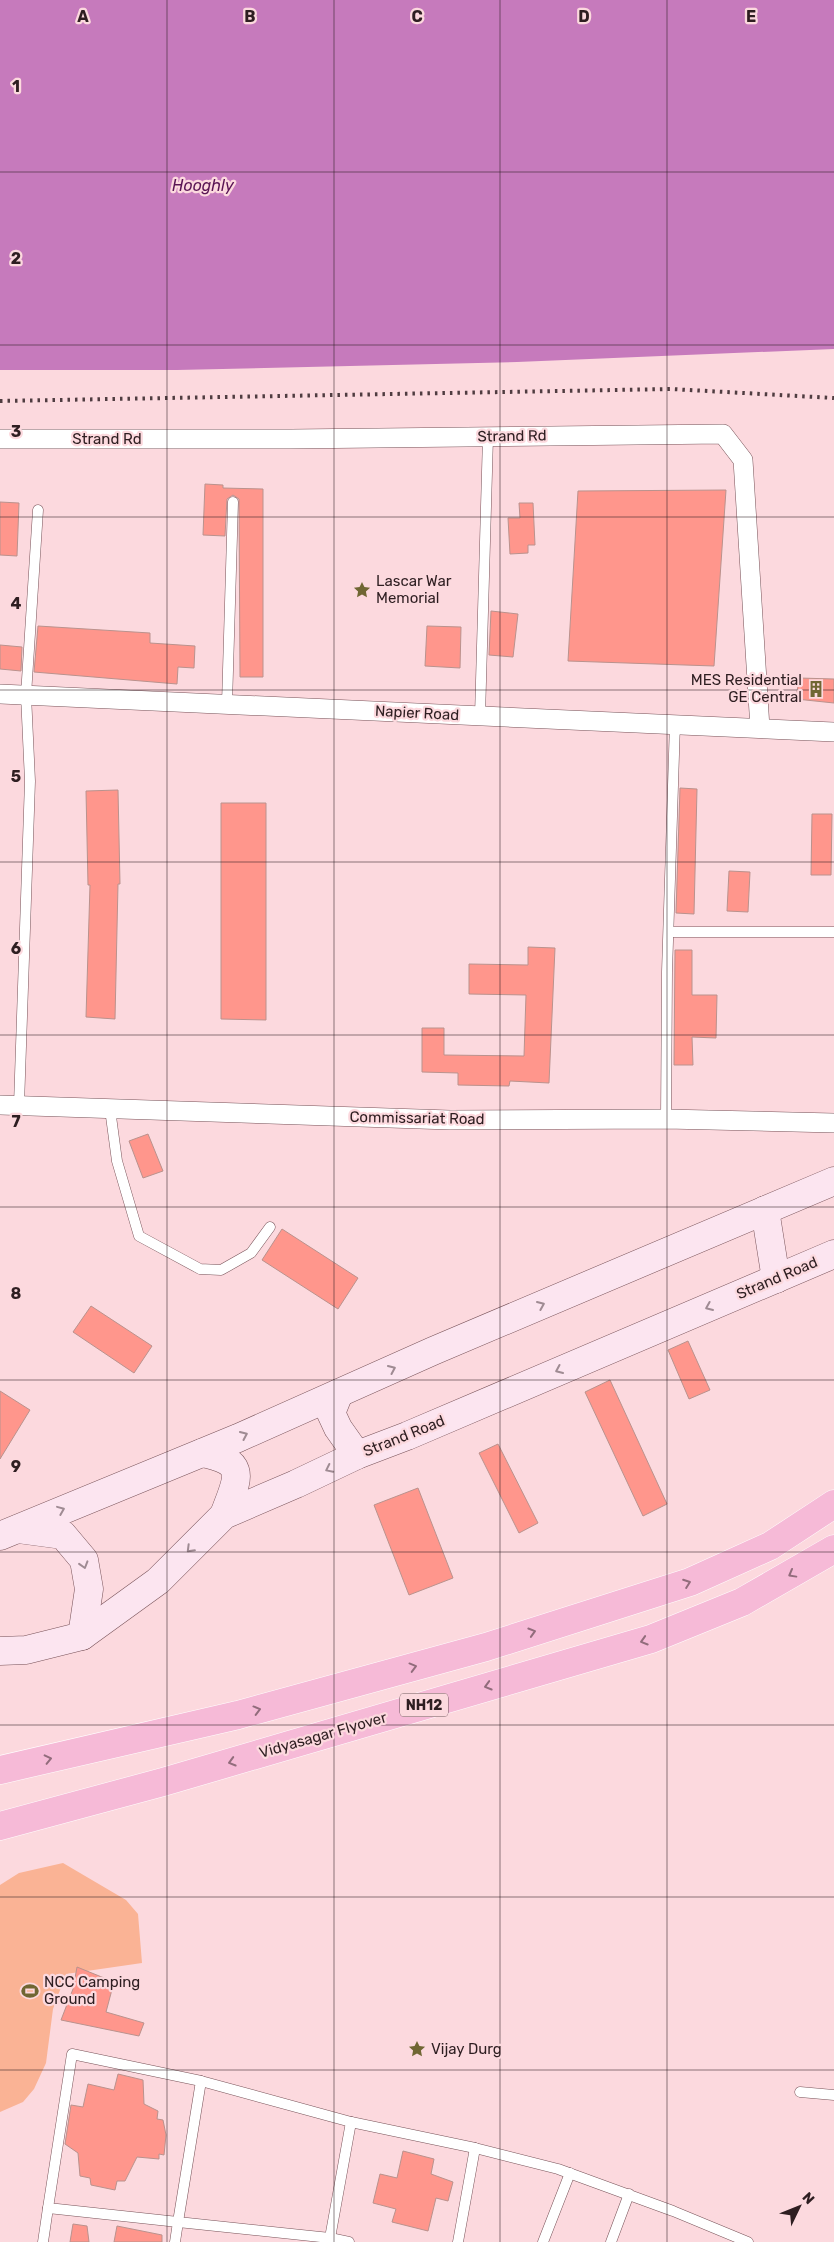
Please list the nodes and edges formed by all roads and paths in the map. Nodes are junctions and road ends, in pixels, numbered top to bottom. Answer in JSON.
{"nodes":[{"id":1,"x":488,"y":437,"type":"junction"},
{"id":2,"x":0,"y":439,"type":"edge"},
{"id":3,"x":233,"y":502,"type":"dead end"},
{"id":4,"x":38,"y":510,"type":"dead end"},
{"id":5,"x":0,"y":694,"type":"edge"},
{"id":6,"x":26,"y":695,"type":"junction"},
{"id":7,"x":227,"y":704,"type":"junction"},
{"id":8,"x":480,"y":716,"type":"junction"},
{"id":9,"x":675,"y":723,"type":"junction"},
{"id":10,"x":760,"y":728,"type":"junction"},
{"id":11,"x":834,"y":732,"type":"edge"},
{"id":12,"x":669,"y":932,"type":"junction"},
{"id":13,"x":834,"y":932,"type":"edge"},
{"id":14,"x":0,"y":1105,"type":"edge"},
{"id":15,"x":19,"y":1105,"type":"junction"},
{"id":16,"x":110,"y":1109,"type":"junction"},
{"id":17,"x":666,"y":1119,"type":"junction"},
{"id":18,"x":833,"y":1124,"type":"edge"},
{"id":19,"x":834,"y":1181,"type":"edge"},
{"id":20,"x":765,"y":1210,"type":"junction"},
{"id":21,"x":270,"y":1227,"type":"dead end"},
{"id":22,"x":834,"y":1254,"type":"edge"},
{"id":23,"x":776,"y":1279,"type":"junction"},
{"id":24,"x":339,"y":1393,"type":"junction"},
{"id":25,"x":202,"y":1453,"type":"junction"},
{"id":26,"x":357,"y":1455,"type":"junction"},
{"id":27,"x":834,"y":1504,"type":"edge"},
{"id":28,"x":224,"y":1515,"type":"junction"},
{"id":29,"x":8,"y":1532,"type":"edge"},
{"id":30,"x":834,"y":1549,"type":"edge"},
{"id":31,"x":82,"y":1636,"type":"junction"},
{"id":32,"x":0,"y":1651,"type":"edge"},
{"id":33,"x":0,"y":1770,"type":"edge"},
{"id":34,"x":0,"y":1826,"type":"edge"},
{"id":35,"x":200,"y":2082,"type":"junction"},
{"id":36,"x":800,"y":2092,"type":"dead end"},
{"id":37,"x":834,"y":2095,"type":"edge"},
{"id":38,"x":351,"y":2122,"type":"junction"},
{"id":39,"x":475,"y":2148,"type":"junction"},
{"id":40,"x":570,"y":2173,"type":"junction"},
{"id":41,"x":629,"y":2194,"type":"junction"},
{"id":42,"x":48,"y":2208,"type":"junction"},
{"id":43,"x":178,"y":2222,"type":"junction"},
{"id":44,"x":291,"y":2238,"type":"edge"},
{"id":45,"x":330,"y":2238,"type":"junction"},
{"id":46,"x":43,"y":2242,"type":"edge"},
{"id":47,"x":175,"y":2242,"type":"edge"},
{"id":48,"x":349,"y":2242,"type":"edge"},
{"id":49,"x":458,"y":2242,"type":"edge"},
{"id":50,"x":543,"y":2242,"type":"edge"},
{"id":51,"x":611,"y":2242,"type":"edge"},
{"id":52,"x":748,"y":2242,"type":"edge"}],
"edges":[{"from":1,"to":2,"type":"street","name":"Strand Rd"},
{"from":1,"to":8,"type":"lane"},
{"from":1,"to":10,"type":"street","name":"Strand Rd"},
{"from":3,"to":7,"type":"lane"},
{"from":4,"to":6,"type":"lane"},
{"from":5,"to":6,"type":"street","name":"Napier Road"},
{"from":6,"to":7,"type":"street","name":"Napier Road"},
{"from":6,"to":15,"type":"lane"},
{"from":7,"to":8,"type":"street","name":"Napier Road"},
{"from":8,"to":9,"type":"street","name":"Napier Road"},
{"from":9,"to":10,"type":"street","name":"Napier Road"},
{"from":9,"to":12,"type":"lane"},
{"from":10,"to":11,"type":"street","name":"Napier Road"},
{"from":12,"to":13,"type":"lane"},
{"from":12,"to":17,"type":"lane"},
{"from":14,"to":15,"type":"street","name":"Commissariat Road"},
{"from":15,"to":16,"type":"street","name":"Commissariat Road"},
{"from":16,"to":17,"type":"street","name":"Commissariat Road"},
{"from":16,"to":21,"type":"lane"},
{"from":17,"to":18,"type":"street","name":"Commissariat Road"},
{"from":19,"to":20,"type":"main road"},
{"from":20,"to":23,"type":"main road"},
{"from":24,"to":20,"type":"main road","one_way":true},
{"from":22,"to":23,"type":"main road","name":"Strand Road"},
{"from":23,"to":26,"type":"main road","name":"Strand Road","one_way":true},
{"from":25,"to":24,"type":"main road","one_way":true},
{"from":24,"to":26,"type":"main road"},
{"from":25,"to":28,"type":"main road"},
{"from":29,"to":25,"type":"main road","one_way":true},
{"from":26,"to":28,"type":"main road","name":"Strand Road","one_way":true},
{"from":33,"to":27,"type":"highway","number":"NH12","one_way":true},
{"from":28,"to":31,"type":"main road","name":"Strand Road","one_way":true},
{"from":29,"to":31,"type":"main road","one_way":true},
{"from":30,"to":34,"type":"highway","name":"Vidyasagar Flyover","number":"NH12","one_way":true},
{"from":31,"to":32,"type":"main road","name":"Strand Road"},
{"from":35,"to":38,"type":"lane"},
{"from":35,"to":42,"type":"lane"},
{"from":35,"to":43,"type":"lane"},
{"from":36,"to":37,"type":"lane"},
{"from":38,"to":39,"type":"lane"},
{"from":38,"to":45,"type":"lane"},
{"from":39,"to":40,"type":"lane"},
{"from":39,"to":49,"type":"lane"},
{"from":40,"to":41,"type":"lane"},
{"from":40,"to":50,"type":"lane"},
{"from":41,"to":51,"type":"lane"},
{"from":41,"to":52,"type":"lane"},
{"from":42,"to":43,"type":"lane"},
{"from":42,"to":46,"type":"lane"},
{"from":43,"to":44,"type":"lane"},
{"from":43,"to":47,"type":"lane"},
{"from":44,"to":45,"type":"lane"},
{"from":45,"to":48,"type":"lane"}]}
